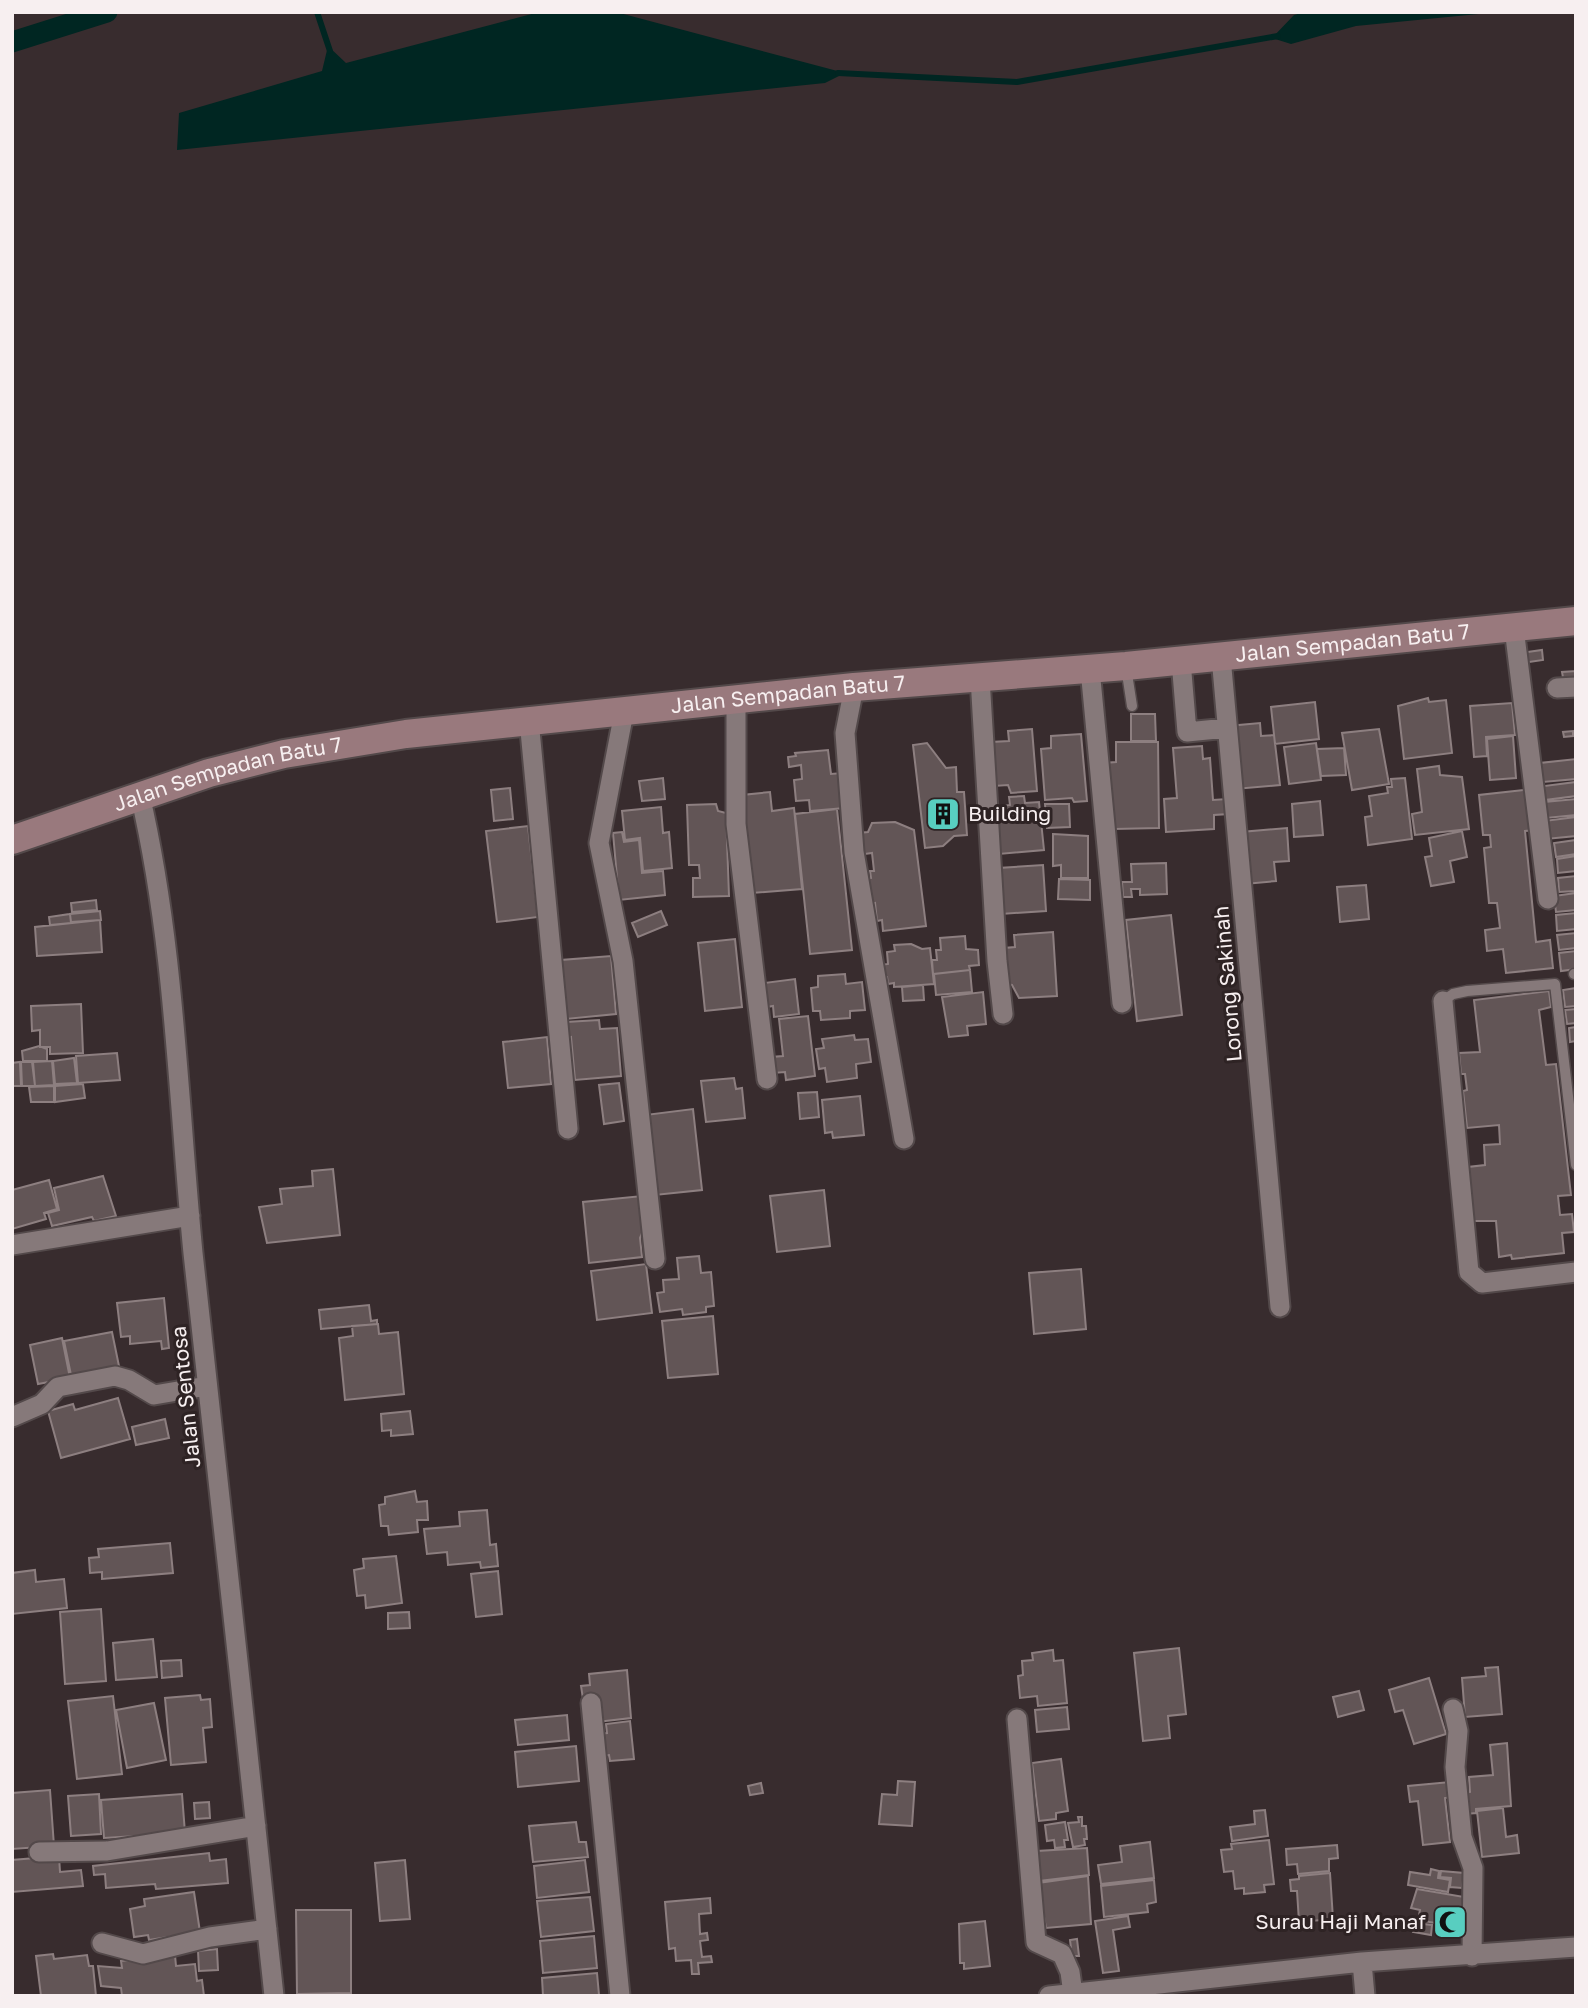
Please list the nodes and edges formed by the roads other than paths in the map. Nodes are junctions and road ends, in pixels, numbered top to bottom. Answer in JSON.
{"nodes":[{"id":1,"x":1576,"y":621,"type":"edge"},
{"id":2,"x":1514,"y":628,"type":"junction"},
{"id":3,"x":1221,"y":657,"type":"junction"},
{"id":4,"x":1181,"y":661,"type":"junction"},
{"id":5,"x":1126,"y":666,"type":"junction"},
{"id":6,"x":1090,"y":669,"type":"junction"},
{"id":7,"x":980,"y":678,"type":"junction"},
{"id":8,"x":854,"y":688,"type":"junction"},
{"id":9,"x":736,"y":699,"type":"junction"},
{"id":10,"x":1132,"y":706,"type":"dead end"},
{"id":11,"x":624,"y":712,"type":"junction"},
{"id":12,"x":529,"y":720,"type":"junction"},
{"id":13,"x":1227,"y":728,"type":"junction"},
{"id":14,"x":140,"y":795,"type":"junction"},
{"id":15,"x":12,"y":840,"type":"edge"},
{"id":16,"x":1548,"y":899,"type":"dead end"},
{"id":17,"x":1443,"y":1001,"type":"joint"},
{"id":18,"x":1122,"y":1003,"type":"dead end"},
{"id":19,"x":1003,"y":1014,"type":"dead end"},
{"id":20,"x":767,"y":1079,"type":"dead end"},
{"id":21,"x":568,"y":1129,"type":"dead end"},
{"id":22,"x":904,"y":1139,"type":"dead end"},
{"id":23,"x":1576,"y":1165,"type":"edge"},
{"id":24,"x":190,"y":1216,"type":"junction"},
{"id":25,"x":12,"y":1245,"type":"edge"},
{"id":26,"x":655,"y":1259,"type":"dead end"},
{"id":27,"x":1576,"y":1272,"type":"edge"},
{"id":28,"x":1280,"y":1307,"type":"dead end"},
{"id":29,"x":207,"y":1386,"type":"junction"},
{"id":30,"x":12,"y":1417,"type":"edge"},
{"id":31,"x":591,"y":1703,"type":"dead end"},
{"id":32,"x":1453,"y":1709,"type":"dead end"},
{"id":33,"x":1017,"y":1718,"type":"dead end"},
{"id":34,"x":256,"y":1826,"type":"junction"},
{"id":35,"x":39,"y":1852,"type":"dead end"},
{"id":36,"x":267,"y":1929,"type":"junction"},
{"id":37,"x":102,"y":1943,"type":"dead end"},
{"id":38,"x":1576,"y":1947,"type":"edge"},
{"id":39,"x":1472,"y":1956,"type":"junction"},
{"id":40,"x":1362,"y":1962,"type":"junction"},
{"id":41,"x":1224,"y":1988,"type":"edge"},
{"id":42,"x":1073,"y":1994,"type":"junction"},
{"id":43,"x":274,"y":1996,"type":"edge"},
{"id":44,"x":620,"y":1996,"type":"edge"},
{"id":45,"x":1049,"y":1996,"type":"edge"},
{"id":46,"x":1365,"y":1996,"type":"edge"}],
"edges":[{"from":1,"to":2,"type":"street","name":"Jalan Sempadan Batu 7"},
{"from":2,"to":3,"type":"street","name":"Jalan Sempadan Batu 7"},
{"from":2,"to":16,"type":"street"},
{"from":3,"to":4,"type":"street","name":"Jalan Sempadan Batu 7"},
{"from":3,"to":13,"type":"street","name":"Lorong Sakinah"},
{"from":4,"to":5,"type":"street","name":"Jalan Sempadan Batu 7"},
{"from":4,"to":13,"type":"street"},
{"from":5,"to":6,"type":"street","name":"Jalan Sempadan Batu 7"},
{"from":5,"to":10,"type":"lane"},
{"from":6,"to":7,"type":"street","name":"Jalan Sempadan Batu 7"},
{"from":6,"to":18,"type":"street"},
{"from":7,"to":8,"type":"street","name":"Jalan Sempadan Batu 7"},
{"from":7,"to":19,"type":"street"},
{"from":8,"to":9,"type":"street","name":"Jalan Sempadan Batu 7"},
{"from":8,"to":22,"type":"street"},
{"from":9,"to":11,"type":"street","name":"Jalan Sempadan Batu 7"},
{"from":9,"to":20,"type":"street"},
{"from":11,"to":12,"type":"street","name":"Jalan Sempadan Batu 7"},
{"from":11,"to":26,"type":"street"},
{"from":12,"to":14,"type":"street","name":"Jalan Sempadan Batu 7"},
{"from":12,"to":21,"type":"street"},
{"from":13,"to":28,"type":"street","name":"Lorong Sakinah"},
{"from":14,"to":15,"type":"street","name":"Jalan Sempadan Batu 7"},
{"from":14,"to":24,"type":"street","name":"Jalan Sentosa"},
{"from":17,"to":23,"type":"lane"},
{"from":17,"to":27,"type":"street"},
{"from":24,"to":25,"type":"street"},
{"from":24,"to":29,"type":"street","name":"Jalan Sentosa"},
{"from":29,"to":30,"type":"street"},
{"from":29,"to":34,"type":"street","name":"Jalan Sentosa"},
{"from":31,"to":44,"type":"street"},
{"from":32,"to":39,"type":"street"},
{"from":33,"to":42,"type":"street"},
{"from":34,"to":35,"type":"street"},
{"from":34,"to":36,"type":"street","name":"Jalan Sentosa"},
{"from":36,"to":37,"type":"street"},
{"from":36,"to":43,"type":"street","name":"Jalan Sentosa"},
{"from":38,"to":39,"type":"street"},
{"from":39,"to":40,"type":"street"},
{"from":40,"to":41,"type":"street"},
{"from":40,"to":46,"type":"street"},
{"from":41,"to":42,"type":"street"},
{"from":42,"to":45,"type":"street"}]}
